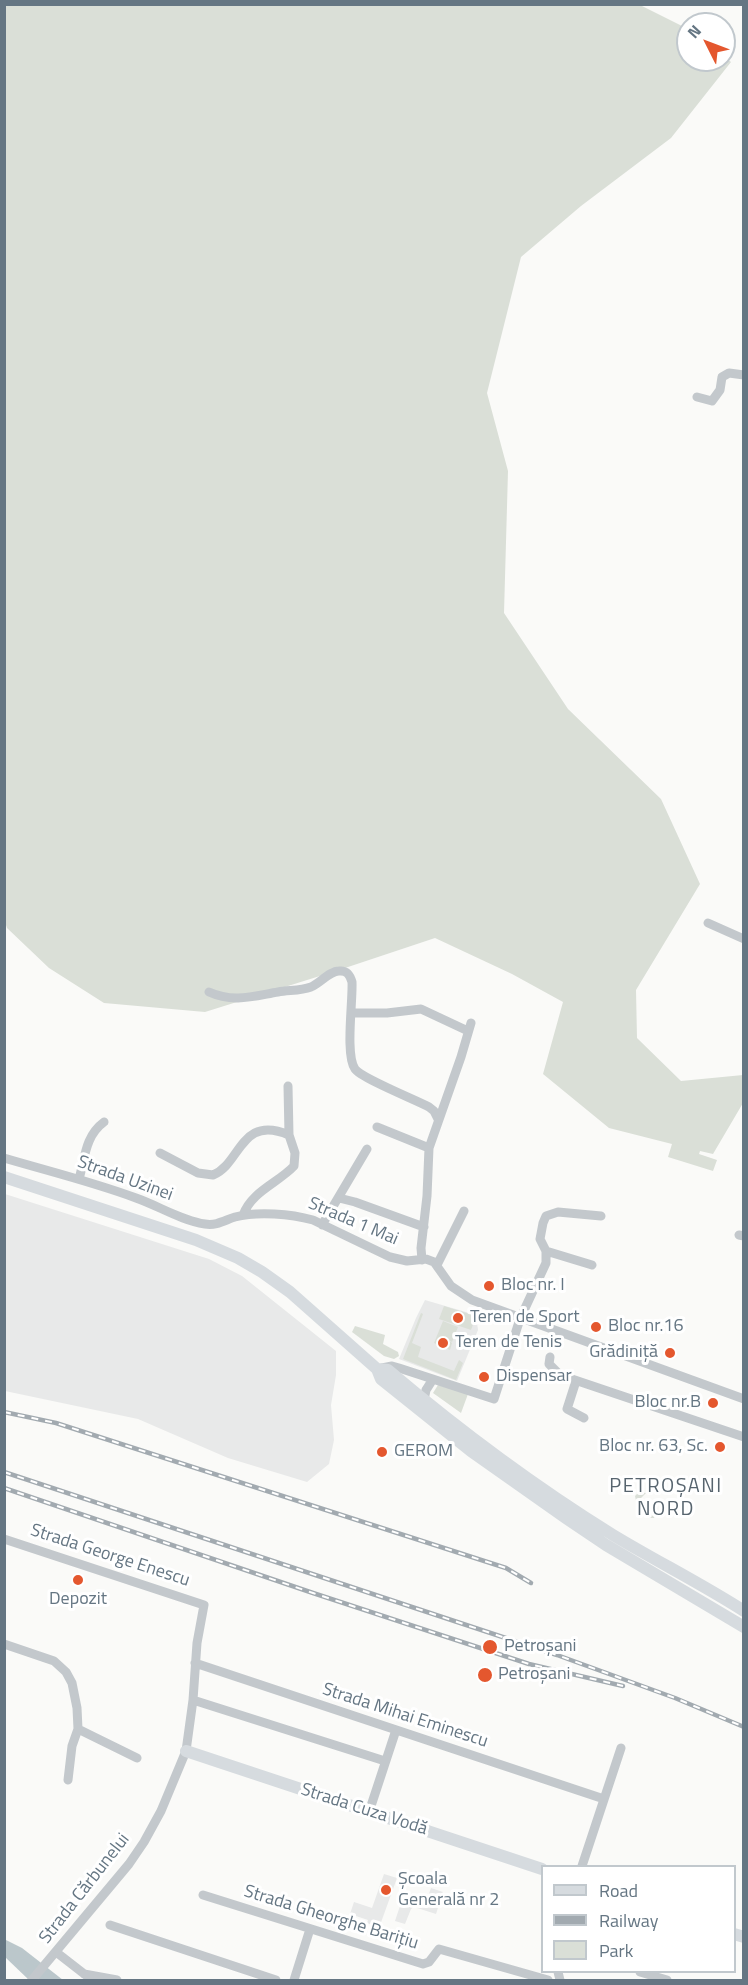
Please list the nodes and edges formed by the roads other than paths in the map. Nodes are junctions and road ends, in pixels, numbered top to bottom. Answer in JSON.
{"nodes":[{"id":1,"x":744,"y":375,"type":"edge"},
{"id":2,"x":697,"y":397,"type":"dead end"},
{"id":3,"x":708,"y":923,"type":"dead end"},
{"id":4,"x":744,"y":939,"type":"edge"},
{"id":5,"x":209,"y":992,"type":"dead end"},
{"id":6,"x":351,"y":1013,"type":"junction"},
{"id":7,"x":288,"y":1086,"type":"dead end"},
{"id":8,"x":438,"y":1119,"type":"junction"},
{"id":9,"x":104,"y":1122,"type":"dead end"},
{"id":10,"x":377,"y":1127,"type":"dead end"},
{"id":11,"x":289,"y":1135,"type":"junction"},
{"id":12,"x":429,"y":1148,"type":"junction"},
{"id":13,"x":367,"y":1149,"type":"dead end"},
{"id":14,"x":160,"y":1153,"type":"dead end"},
{"id":15,"x":4,"y":1158,"type":"edge"},
{"id":16,"x":4,"y":1177,"type":"edge"},
{"id":17,"x":79,"y":1179,"type":"junction"},
{"id":18,"x":339,"y":1198,"type":"junction"},
{"id":19,"x":464,"y":1211,"type":"dead end"},
{"id":20,"x":239,"y":1216,"type":"junction"},
{"id":21,"x":601,"y":1216,"type":"dead end"},
{"id":22,"x":322,"y":1225,"type":"junction"},
{"id":23,"x":424,"y":1227,"type":"junction"},
{"id":24,"x":546,"y":1251,"type":"junction"},
{"id":25,"x":422,"y":1260,"type":"junction"},
{"id":26,"x":437,"y":1265,"type":"junction"},
{"id":27,"x":592,"y":1265,"type":"dead end"},
{"id":28,"x":520,"y":1319,"type":"junction"},
{"id":29,"x":550,"y":1358,"type":"dead end"},
{"id":30,"x":377,"y":1369,"type":"junction"},
{"id":31,"x":433,"y":1379,"type":"junction"},
{"id":32,"x":576,"y":1381,"type":"junction"},
{"id":33,"x":744,"y":1399,"type":"edge"},
{"id":34,"x":424,"y":1400,"type":"junction"},
{"id":35,"x":584,"y":1418,"type":"dead end"},
{"id":36,"x":744,"y":1437,"type":"edge"},
{"id":37,"x":4,"y":1539,"type":"edge"},
{"id":38,"x":620,"y":1546,"type":"junction"},
{"id":39,"x":204,"y":1605,"type":"joint"},
{"id":40,"x":744,"y":1611,"type":"edge"},
{"id":41,"x":744,"y":1627,"type":"edge"},
{"id":42,"x":4,"y":1644,"type":"edge"},
{"id":43,"x":195,"y":1663,"type":"junction"},
{"id":44,"x":193,"y":1700,"type":"junction"},
{"id":45,"x":78,"y":1729,"type":"junction"},
{"id":46,"x":396,"y":1730,"type":"junction"},
{"id":47,"x":621,"y":1748,"type":"dead end"},
{"id":48,"x":186,"y":1751,"type":"junction"},
{"id":49,"x":138,"y":1758,"type":"dead end"},
{"id":50,"x":385,"y":1761,"type":"junction"},
{"id":51,"x":68,"y":1780,"type":"dead end"},
{"id":52,"x":604,"y":1799,"type":"junction"},
{"id":53,"x":369,"y":1812,"type":"junction"},
{"id":54,"x":582,"y":1865,"type":"edge"},
{"id":55,"x":541,"y":1868,"type":"edge"},
{"id":56,"x":203,"y":1895,"type":"dead end"},
{"id":57,"x":110,"y":1925,"type":"dead end"},
{"id":58,"x":310,"y":1929,"type":"junction"},
{"id":59,"x":53,"y":1956,"type":"junction"},
{"id":60,"x":646,"y":1973,"type":"edge"},
{"id":61,"x":84,"y":1974,"type":"junction"},
{"id":62,"x":32,"y":1980,"type":"edge"},
{"id":63,"x":92,"y":1980,"type":"edge"},
{"id":64,"x":117,"y":1980,"type":"edge"},
{"id":65,"x":276,"y":1980,"type":"edge"},
{"id":66,"x":294,"y":1980,"type":"edge"},
{"id":67,"x":548,"y":1980,"type":"edge"},
{"id":68,"x":668,"y":1980,"type":"edge"}],
"edges":[{"from":1,"to":2,"type":"street"},
{"from":3,"to":4,"type":"street"},
{"from":5,"to":6,"type":"street"},
{"from":6,"to":8,"type":"street"},
{"from":6,"to":8,"type":"street"},
{"from":7,"to":11,"type":"street"},
{"from":8,"to":12,"type":"street"},
{"from":9,"to":17,"type":"street"},
{"from":10,"to":12,"type":"street"},
{"from":11,"to":14,"type":"street"},
{"from":11,"to":20,"type":"street"},
{"from":12,"to":23,"type":"street"},
{"from":13,"to":18,"type":"street"},
{"from":15,"to":17,"type":"street","name":"Strada Uzinei"},
{"from":16,"to":30,"type":"main road"},
{"from":17,"to":20,"type":"street","name":"Strada Uzinei"},
{"from":18,"to":22,"type":"street"},
{"from":18,"to":23,"type":"street"},
{"from":19,"to":26,"type":"street"},
{"from":20,"to":22,"type":"street","name":"Strada 1 Mai"},
{"from":21,"to":24,"type":"street"},
{"from":22,"to":25,"type":"street","name":"Strada 1 Mai"},
{"from":23,"to":25,"type":"street"},
{"from":24,"to":27,"type":"street"},
{"from":24,"to":28,"type":"street"},
{"from":25,"to":26,"type":"street","name":"Strada 1 Mai"},
{"from":26,"to":28,"type":"street"},
{"from":28,"to":31,"type":"street"},
{"from":28,"to":33,"type":"street"},
{"from":29,"to":32,"type":"street"},
{"from":30,"to":31,"type":"street"},
{"from":30,"to":34,"type":"main road"},
{"from":30,"to":38,"type":"main road"},
{"from":31,"to":34,"type":"street"},
{"from":32,"to":35,"type":"street"},
{"from":32,"to":36,"type":"street"},
{"from":34,"to":38,"type":"main road"},
{"from":37,"to":39,"type":"street","name":"Strada George Enescu"},
{"from":38,"to":40,"type":"main road"},
{"from":38,"to":41,"type":"main road"},
{"from":39,"to":43,"type":"street","name":"Strada Cărbunelui"},
{"from":42,"to":45,"type":"street"},
{"from":43,"to":44,"type":"street","name":"Strada Cărbunelui"},
{"from":43,"to":46,"type":"street","name":"Strada Mihai Eminescu"},
{"from":44,"to":48,"type":"street","name":"Strada Cărbunelui"},
{"from":44,"to":50,"type":"street"},
{"from":45,"to":49,"type":"street"},
{"from":45,"to":51,"type":"street"},
{"from":46,"to":50,"type":"street"},
{"from":46,"to":52,"type":"street","name":"Strada Mihai Eminescu"},
{"from":47,"to":52,"type":"street"},
{"from":48,"to":53,"type":"main road","name":"Strada Cuza Vodă"},
{"from":48,"to":59,"type":"street","name":"Strada Cărbunelui"},
{"from":50,"to":53,"type":"street"},
{"from":52,"to":54,"type":"street"},
{"from":53,"to":55,"type":"main road","name":"Strada Cuza Vodă"},
{"from":56,"to":58,"type":"street","name":"Strada Gheorghe Barițiu"},
{"from":57,"to":65,"type":"street"},
{"from":58,"to":66,"type":"street"},
{"from":58,"to":67,"type":"street","name":"Strada Gheorghe Barițiu"},
{"from":59,"to":61,"type":"street"},
{"from":59,"to":62,"type":"street","name":"Strada Cărbunelui"},
{"from":60,"to":68,"type":"street"},
{"from":61,"to":63,"type":"street"},
{"from":61,"to":64,"type":"street"}]}
